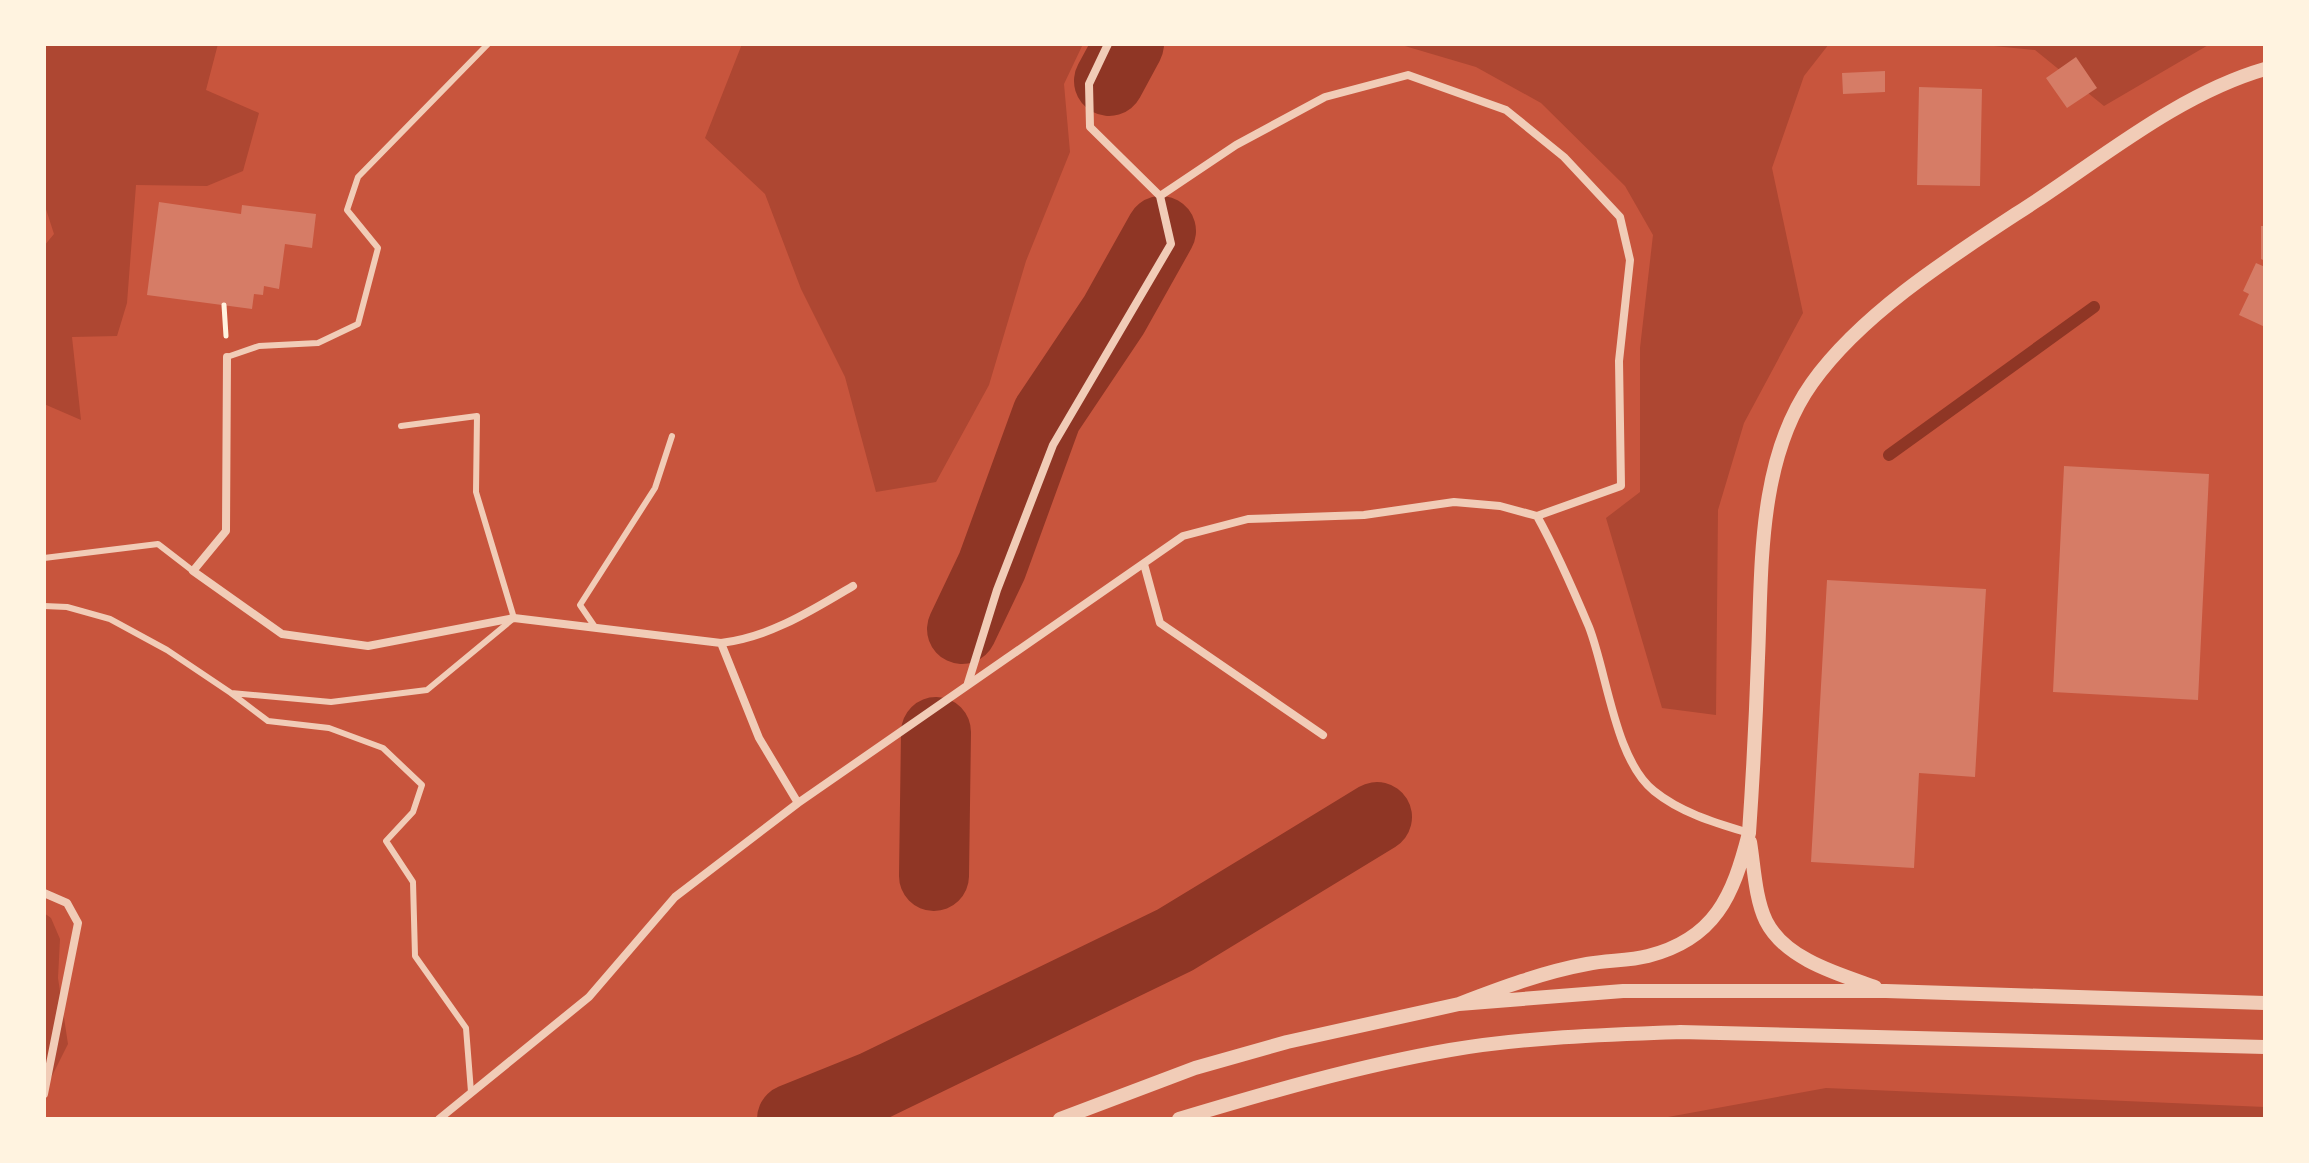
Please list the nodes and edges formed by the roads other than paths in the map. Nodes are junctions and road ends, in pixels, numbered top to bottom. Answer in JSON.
{"nodes":[{"id":1,"x":488,"y":44,"type":"edge"},
{"id":2,"x":1108,"y":44,"type":"edge"},
{"id":3,"x":2265,"y":69,"type":"edge"},
{"id":4,"x":1160,"y":196,"type":"junction"},
{"id":5,"x":227,"y":357,"type":"joint"},
{"id":6,"x":401,"y":426,"type":"dead end"},
{"id":7,"x":672,"y":436,"type":"dead end"},
{"id":8,"x":1537,"y":516,"type":"junction"},
{"id":9,"x":44,"y":558,"type":"edge"},
{"id":10,"x":1144,"y":564,"type":"junction"},
{"id":11,"x":193,"y":571,"type":"junction"},
{"id":12,"x":853,"y":586,"type":"dead end"},
{"id":13,"x":44,"y":606,"type":"edge"},
{"id":14,"x":514,"y":618,"type":"junction"},
{"id":15,"x":595,"y":627,"type":"junction"},
{"id":16,"x":721,"y":643,"type":"junction"},
{"id":17,"x":968,"y":684,"type":"junction"},
{"id":18,"x":231,"y":693,"type":"junction"},
{"id":19,"x":1323,"y":735,"type":"dead end"},
{"id":20,"x":798,"y":803,"type":"junction"},
{"id":21,"x":1749,"y":833,"type":"junction"},
{"id":22,"x":44,"y":893,"type":"edge"},
{"id":23,"x":1886,"y":991,"type":"junction"},
{"id":24,"x":2265,"y":1003,"type":"edge"},
{"id":25,"x":1459,"y":1004,"type":"junction"},
{"id":26,"x":2265,"y":1047,"type":"edge"},
{"id":27,"x":471,"y":1092,"type":"junction"},
{"id":28,"x":44,"y":1094,"type":"edge"},
{"id":29,"x":439,"y":1119,"type":"edge"},
{"id":30,"x":1060,"y":1119,"type":"edge"},
{"id":31,"x":1179,"y":1119,"type":"edge"}],
"edges":[{"from":1,"to":5,"type":"lane"},
{"from":2,"to":4,"type":"street"},
{"from":3,"to":21,"type":"street"},
{"from":4,"to":8,"type":"street"},
{"from":4,"to":17,"type":"street"},
{"from":5,"to":11,"type":"street"},
{"from":6,"to":14,"type":"lane"},
{"from":7,"to":15,"type":"lane"},
{"from":8,"to":10,"type":"street"},
{"from":8,"to":21,"type":"street"},
{"from":9,"to":11,"type":"lane"},
{"from":10,"to":17,"type":"street"},
{"from":10,"to":19,"type":"street"},
{"from":11,"to":14,"type":"street"},
{"from":12,"to":16,"type":"street"},
{"from":13,"to":18,"type":"lane"},
{"from":14,"to":15,"type":"street"},
{"from":14,"to":18,"type":"lane"},
{"from":15,"to":16,"type":"street"},
{"from":16,"to":20,"type":"street"},
{"from":17,"to":20,"type":"street"},
{"from":18,"to":27,"type":"lane"},
{"from":20,"to":27,"type":"street"},
{"from":21,"to":23,"type":"street"},
{"from":21,"to":25,"type":"street"},
{"from":22,"to":28,"type":"street"},
{"from":23,"to":24,"type":"street"},
{"from":23,"to":25,"type":"street"},
{"from":25,"to":30,"type":"street"},
{"from":26,"to":31,"type":"street"},
{"from":27,"to":29,"type":"street"}]}
